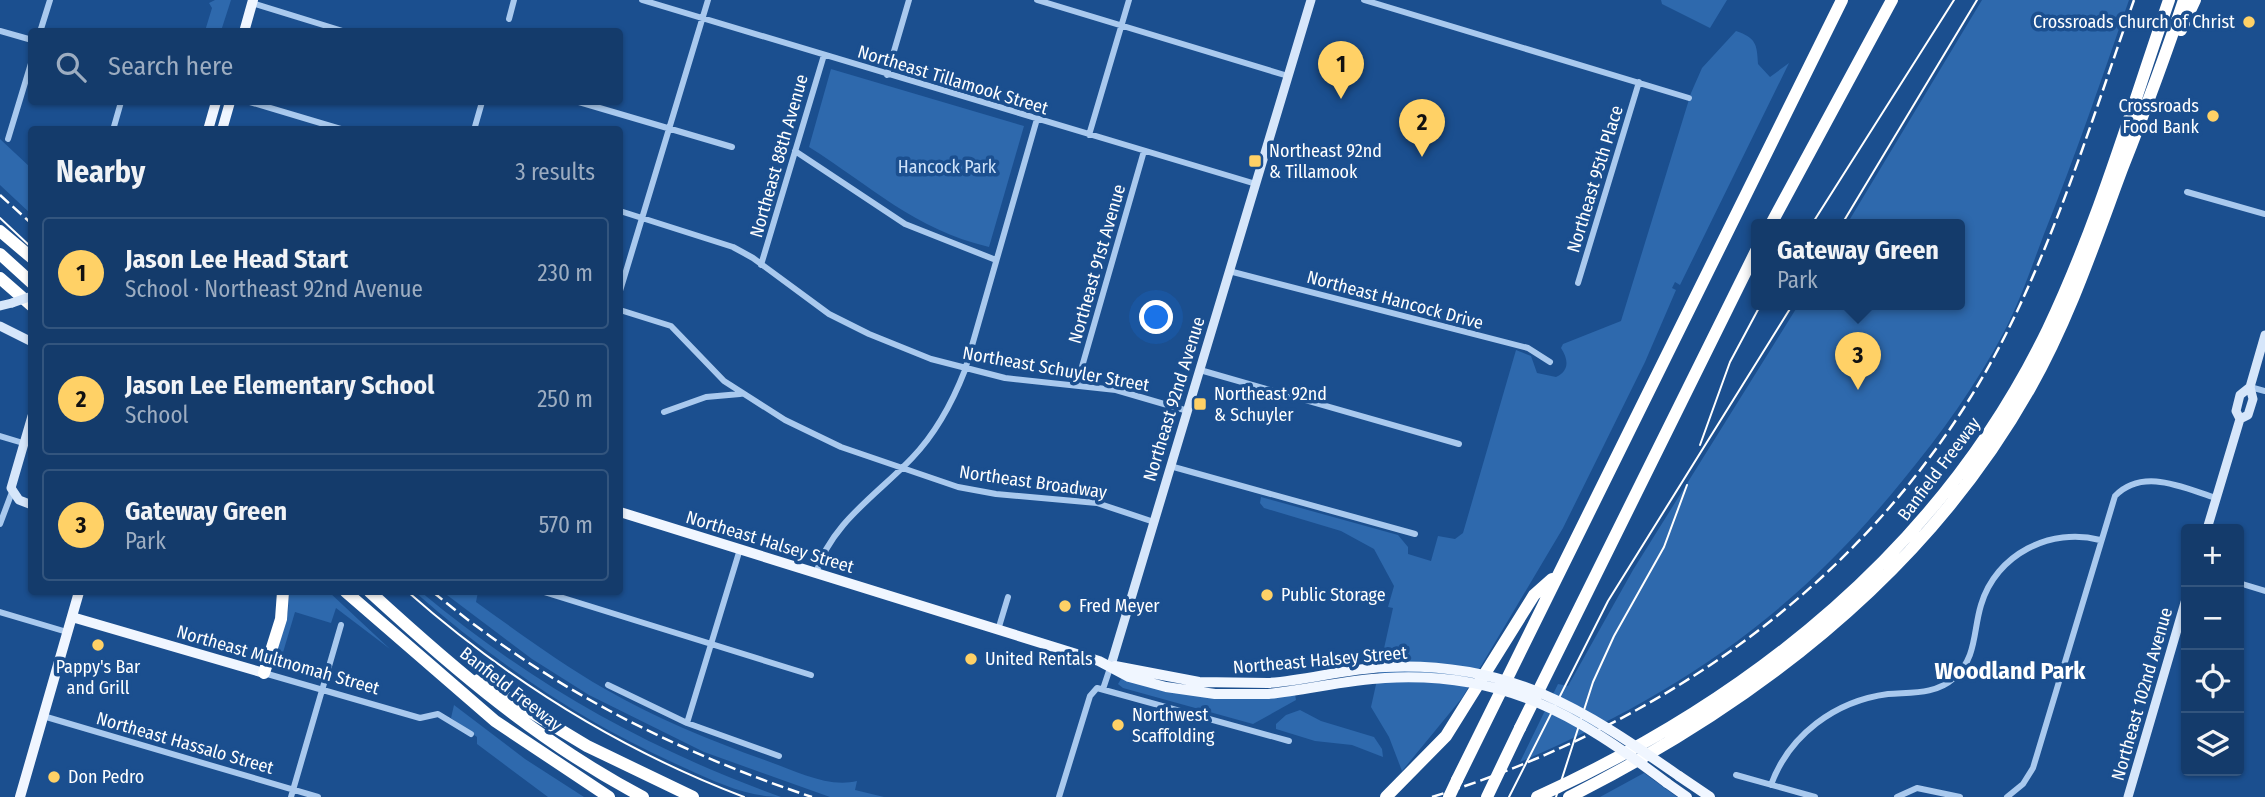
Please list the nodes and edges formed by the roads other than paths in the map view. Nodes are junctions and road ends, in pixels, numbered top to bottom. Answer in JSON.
{"nodes":[{"id":1,"x":50,"y":0,"type":"edge"},
{"id":2,"x":514,"y":0,"type":"edge"},
{"id":3,"x":642,"y":0,"type":"edge"},
{"id":4,"x":708,"y":0,"type":"edge"},
{"id":5,"x":909,"y":0,"type":"edge"},
{"id":6,"x":1037,"y":0,"type":"edge"},
{"id":7,"x":1129,"y":0,"type":"edge"},
{"id":8,"x":1311,"y":0,"type":"edge"},
{"id":9,"x":1364,"y":0,"type":"edge"},
{"id":10,"x":1842,"y":0,"type":"edge"},
{"id":11,"x":1892,"y":0,"type":"edge"},
{"id":12,"x":2169,"y":0,"type":"edge"},
{"id":13,"x":2184,"y":0,"type":"edge"},
{"id":14,"x":2195,"y":0,"type":"edge"},
{"id":15,"x":253,"y":2,"type":"edge"},
{"id":16,"x":702,"y":18,"type":"junction"},
{"id":17,"x":509,"y":19,"type":"dead end"},
{"id":18,"x":1122,"y":26,"type":"junction"},
{"id":19,"x":41,"y":28,"type":"edge"},
{"id":20,"x":245,"y":28,"type":"edge"},
{"id":21,"x":334,"y":28,"type":"edge"},
{"id":22,"x":0,"y":31,"type":"edge"},
{"id":23,"x":28,"y":39,"type":"edge"},
{"id":24,"x":824,"y":54,"type":"junction"},
{"id":25,"x":28,"y":73,"type":"edge"},
{"id":26,"x":2160,"y":74,"type":"junction"},
{"id":27,"x":887,"y":75,"type":"junction"},
{"id":28,"x":1288,"y":76,"type":"junction"},
{"id":29,"x":1639,"y":82,"type":"junction"},
{"id":30,"x":1689,"y":98,"type":"dead end"},
{"id":31,"x":120,"y":105,"type":"edge"},
{"id":32,"x":215,"y":105,"type":"edge"},
{"id":33,"x":229,"y":105,"type":"edge"},
{"id":34,"x":260,"y":105,"type":"edge"},
{"id":35,"x":481,"y":105,"type":"edge"},
{"id":36,"x":589,"y":105,"type":"edge"},
{"id":37,"x":1037,"y":119,"type":"junction"},
{"id":38,"x":114,"y":126,"type":"edge"},
{"id":39,"x":209,"y":126,"type":"edge"},
{"id":40,"x":223,"y":126,"type":"edge"},
{"id":41,"x":331,"y":126,"type":"edge"},
{"id":42,"x":475,"y":126,"type":"edge"},
{"id":43,"x":668,"y":128,"type":"junction"},
{"id":44,"x":1089,"y":135,"type":"junction"},
{"id":45,"x":8,"y":139,"type":"dead end"},
{"id":46,"x":732,"y":147,"type":"dead end"},
{"id":47,"x":795,"y":151,"type":"junction"},
{"id":48,"x":1144,"y":151,"type":"junction"},
{"id":49,"x":1256,"y":184,"type":"junction"},
{"id":50,"x":2187,"y":192,"type":"dead end"},
{"id":51,"x":623,"y":212,"type":"edge"},
{"id":52,"x":2265,"y":214,"type":"edge"},
{"id":53,"x":642,"y":217,"type":"junction"},
{"id":54,"x":1774,"y":219,"type":"edge"},
{"id":55,"x":0,"y":231,"type":"edge"},
{"id":56,"x":0,"y":254,"type":"edge"},
{"id":57,"x":28,"y":255,"type":"edge"},
{"id":58,"x":996,"y":260,"type":"junction"},
{"id":59,"x":1751,"y":261,"type":"edge"},
{"id":60,"x":761,"y":265,"type":"junction"},
{"id":61,"x":1230,"y":271,"type":"junction"},
{"id":62,"x":0,"y":278,"type":"edge"},
{"id":63,"x":28,"y":279,"type":"edge"},
{"id":64,"x":623,"y":281,"type":"edge"},
{"id":65,"x":1578,"y":283,"type":"dead end"},
{"id":66,"x":28,"y":298,"type":"edge"},
{"id":67,"x":28,"y":302,"type":"edge"},
{"id":68,"x":4,"y":307,"type":"edge"},
{"id":69,"x":623,"y":311,"type":"edge"},
{"id":70,"x":1,"y":325,"type":"edge"},
{"id":71,"x":2265,"y":335,"type":"edge"},
{"id":72,"x":28,"y":340,"type":"edge"},
{"id":73,"x":1550,"y":362,"type":"dead end"},
{"id":74,"x":965,"y":370,"type":"junction"},
{"id":75,"x":1200,"y":370,"type":"junction"},
{"id":76,"x":1077,"y":384,"type":"junction"},
{"id":77,"x":2250,"y":387,"type":"junction"},
{"id":78,"x":2265,"y":391,"type":"edge"},
{"id":79,"x":742,"y":394,"type":"junction"},
{"id":80,"x":1188,"y":411,"type":"junction"},
{"id":81,"x":664,"y":412,"type":"dead end"},
{"id":82,"x":28,"y":428,"type":"edge"},
{"id":83,"x":0,"y":436,"type":"edge"},
{"id":84,"x":23,"y":443,"type":"junction"},
{"id":85,"x":1459,"y":444,"type":"dead end"},
{"id":86,"x":1170,"y":466,"type":"junction"},
{"id":87,"x":900,"y":470,"type":"junction"},
{"id":88,"x":12,"y":492,"type":"junction"},
{"id":89,"x":2216,"y":498,"type":"junction"},
{"id":90,"x":28,"y":503,"type":"edge"},
{"id":91,"x":623,"y":514,"type":"edge"},
{"id":92,"x":1154,"y":522,"type":"junction"},
{"id":93,"x":0,"y":524,"type":"edge"},
{"id":94,"x":2208,"y":524,"type":"edge"},
{"id":95,"x":1415,"y":534,"type":"dead end"},
{"id":96,"x":2100,"y":540,"type":"junction"},
{"id":97,"x":740,"y":549,"type":"junction"},
{"id":98,"x":816,"y":573,"type":"junction"},
{"id":99,"x":1557,"y":575,"type":"junction"},
{"id":100,"x":2244,"y":585,"type":"edge"},
{"id":101,"x":2265,"y":591,"type":"edge"},
{"id":102,"x":78,"y":595,"type":"edge"},
{"id":103,"x":283,"y":595,"type":"edge"},
{"id":104,"x":349,"y":595,"type":"edge"},
{"id":105,"x":373,"y":595,"type":"edge"},
{"id":106,"x":554,"y":595,"type":"edge"},
{"id":107,"x":1008,"y":597,"type":"dead end"},
{"id":108,"x":0,"y":612,"type":"edge"},
{"id":109,"x":2181,"y":616,"type":"edge"},
{"id":110,"x":72,"y":617,"type":"junction"},
{"id":111,"x":341,"y":625,"type":"dead end"},
{"id":112,"x":998,"y":630,"type":"junction"},
{"id":113,"x":67,"y":632,"type":"junction"},
{"id":114,"x":711,"y":643,"type":"junction"},
{"id":115,"x":439,"y":654,"type":"junction"},
{"id":116,"x":1111,"y":665,"type":"junction"},
{"id":117,"x":264,"y":673,"type":"junction"},
{"id":118,"x":811,"y":674,"type":"dead end"},
{"id":119,"x":608,"y":685,"type":"dead end"},
{"id":120,"x":1268,"y":688,"type":"junction"},
{"id":121,"x":1103,"y":689,"type":"junction"},
{"id":122,"x":322,"y":690,"type":"junction"},
{"id":123,"x":43,"y":716,"type":"junction"},
{"id":124,"x":687,"y":723,"type":"junction"},
{"id":125,"x":471,"y":734,"type":"dead end"},
{"id":126,"x":1289,"y":741,"type":"dead end"},
{"id":127,"x":779,"y":756,"type":"dead end"},
{"id":128,"x":1736,"y":775,"type":"dead end"},
{"id":129,"x":1771,"y":785,"type":"junction"},
{"id":130,"x":292,"y":793,"type":"edge"},
{"id":131,"x":2010,"y":795,"type":"edge"},
{"id":132,"x":20,"y":797,"type":"edge"},
{"id":133,"x":318,"y":797,"type":"edge"},
{"id":134,"x":609,"y":797,"type":"edge"},
{"id":135,"x":643,"y":797,"type":"edge"},
{"id":136,"x":693,"y":797,"type":"edge"},
{"id":137,"x":1059,"y":797,"type":"edge"},
{"id":138,"x":1386,"y":797,"type":"edge"},
{"id":139,"x":1449,"y":797,"type":"edge"},
{"id":140,"x":1487,"y":797,"type":"edge"},
{"id":141,"x":1537,"y":797,"type":"edge"},
{"id":142,"x":1569,"y":797,"type":"edge"},
{"id":143,"x":1687,"y":797,"type":"edge"},
{"id":144,"x":1710,"y":797,"type":"edge"},
{"id":145,"x":1815,"y":797,"type":"edge"},
{"id":146,"x":1897,"y":797,"type":"edge"},
{"id":147,"x":1960,"y":797,"type":"edge"},
{"id":148,"x":2128,"y":797,"type":"edge"}],
"edges":[{"from":1,"to":19,"type":"street"},
{"from":2,"to":17,"type":"street"},
{"from":3,"to":16,"type":"street","name":"Northeast Tillamook Street"},
{"from":4,"to":16,"type":"street"},
{"from":5,"to":27,"type":"street"},
{"from":6,"to":18,"type":"street"},
{"from":7,"to":18,"type":"street"},
{"from":8,"to":28,"type":"street","name":"Northeast 92nd Avenue"},
{"from":9,"to":29,"type":"street"},
{"from":10,"to":99,"type":"highway"},
{"from":11,"to":54,"type":"highway"},
{"from":12,"to":141,"type":"highway","name":"Banfield Freeway"},
{"from":13,"to":26,"type":"highway","name":"Banfield Freeway"},
{"from":14,"to":26,"type":"highway"},
{"from":15,"to":20,"type":"main road"},
{"from":15,"to":21,"type":"street"},
{"from":16,"to":24,"type":"street","name":"Northeast Tillamook Street"},
{"from":16,"to":43,"type":"street"},
{"from":18,"to":28,"type":"street"},
{"from":18,"to":44,"type":"street"},
{"from":22,"to":23,"type":"street"},
{"from":24,"to":27,"type":"street","name":"Northeast Tillamook Street"},
{"from":24,"to":47,"type":"street","name":"Northeast 88th Avenue"},
{"from":25,"to":45,"type":"street"},
{"from":26,"to":142,"type":"highway","name":"Banfield Freeway"},
{"from":27,"to":37,"type":"street","name":"Northeast Tillamook Street"},
{"from":28,"to":49,"type":"street","name":"Northeast 92nd Avenue"},
{"from":29,"to":30,"type":"street"},
{"from":29,"to":65,"type":"street","name":"Northeast 95th Place"},
{"from":31,"to":38,"type":"street"},
{"from":32,"to":39,"type":"main road"},
{"from":33,"to":40,"type":"main road"},
{"from":34,"to":41,"type":"street"},
{"from":35,"to":42,"type":"street"},
{"from":36,"to":43,"type":"street"},
{"from":37,"to":44,"type":"street","name":"Northeast Tillamook Street"},
{"from":37,"to":58,"type":"street"},
{"from":43,"to":46,"type":"street"},
{"from":43,"to":53,"type":"street"},
{"from":44,"to":48,"type":"street","name":"Northeast Tillamook Street"},
{"from":47,"to":58,"type":"street"},
{"from":47,"to":60,"type":"street","name":"Northeast 88th Avenue"},
{"from":48,"to":49,"type":"street","name":"Northeast Tillamook Street"},
{"from":48,"to":76,"type":"street","name":"Northeast 91st Avenue"},
{"from":49,"to":61,"type":"street","name":"Northeast 92nd Avenue"},
{"from":50,"to":52,"type":"street"},
{"from":51,"to":53,"type":"street","name":"Northeast Schuyler Street"},
{"from":53,"to":60,"type":"street","name":"Northeast Schuyler Street"},
{"from":53,"to":64,"type":"street"},
{"from":55,"to":57,"type":"highway"},
{"from":56,"to":63,"type":"highway"},
{"from":58,"to":74,"type":"street"},
{"from":59,"to":140,"type":"highway","bridge":true},
{"from":60,"to":74,"type":"street","name":"Northeast Schuyler Street"},
{"from":61,"to":73,"type":"street","name":"Northeast Hancock Drive"},
{"from":61,"to":75,"type":"street","name":"Northeast 92nd Avenue"},
{"from":62,"to":67,"type":"highway"},
{"from":66,"to":68,"type":"street","bridge":true},
{"from":69,"to":79,"type":"street","name":"Northeast Broadway"},
{"from":70,"to":72,"type":"street"},
{"from":71,"to":77,"type":"street"},
{"from":74,"to":76,"type":"street","name":"Northeast Schuyler Street"},
{"from":74,"to":87,"type":"street"},
{"from":75,"to":80,"type":"street","name":"Northeast 92nd Avenue"},
{"from":75,"to":85,"type":"street"},
{"from":76,"to":80,"type":"street","name":"Northeast Schuyler Street"},
{"from":77,"to":78,"type":"street"},
{"from":77,"to":89,"type":"street"},
{"from":79,"to":81,"type":"street"},
{"from":79,"to":87,"type":"street","name":"Northeast Broadway"},
{"from":80,"to":86,"type":"street","name":"Northeast 92nd Avenue"},
{"from":82,"to":84,"type":"street"},
{"from":83,"to":84,"type":"street"},
{"from":84,"to":88,"type":"street"},
{"from":86,"to":92,"type":"street","name":"Northeast 92nd Avenue"},
{"from":86,"to":95,"type":"street"},
{"from":87,"to":92,"type":"street","name":"Northeast Broadway"},
{"from":87,"to":98,"type":"street"},
{"from":88,"to":90,"type":"street"},
{"from":88,"to":93,"type":"street"},
{"from":89,"to":94,"type":"street"},
{"from":89,"to":96,"type":"street"},
{"from":91,"to":97,"type":"main road","name":"Northeast Halsey Street"},
{"from":92,"to":116,"type":"street","name":"Northeast 92nd Avenue"},
{"from":96,"to":129,"type":"street"},
{"from":96,"to":131,"type":"street"},
{"from":97,"to":98,"type":"main road","name":"Northeast Halsey Street"},
{"from":97,"to":114,"type":"street"},
{"from":98,"to":112,"type":"main road","name":"Northeast Halsey Street"},
{"from":99,"to":138,"type":"highway"},
{"from":99,"to":139,"type":"highway","bridge":true},
{"from":100,"to":101,"type":"street"},
{"from":102,"to":110,"type":"main road"},
{"from":103,"to":117,"type":"highway"},
{"from":104,"to":134,"type":"highway","name":"Banfield Freeway"},
{"from":105,"to":115,"type":"highway","name":"Banfield Freeway"},
{"from":106,"to":114,"type":"street"},
{"from":107,"to":112,"type":"street"},
{"from":108,"to":113,"type":"street"},
{"from":109,"to":148,"type":"street","name":"Northeast 102nd Avenue"},
{"from":110,"to":113,"type":"main road"},
{"from":110,"to":117,"type":"main road","name":"Northeast Multnomah Street"},
{"from":111,"to":122,"type":"street"},
{"from":112,"to":116,"type":"main road","name":"Northeast Halsey Street"},
{"from":113,"to":123,"type":"main road"},
{"from":114,"to":118,"type":"street"},
{"from":114,"to":124,"type":"street"},
{"from":115,"to":135,"type":"highway","name":"Banfield Freeway"},
{"from":115,"to":136,"type":"highway"},
{"from":116,"to":120,"type":"main road","name":"Northeast Halsey Street"},
{"from":116,"to":121,"type":"street","name":"Northeast 92nd Avenue"},
{"from":117,"to":122,"type":"street","name":"Northeast Multnomah Street"},
{"from":119,"to":124,"type":"street"},
{"from":120,"to":143,"type":"main road","name":"Northeast Halsey Street","bridge":true},
{"from":120,"to":144,"type":"main road","name":"Northeast Halsey Street","bridge":true},
{"from":121,"to":126,"type":"street"},
{"from":121,"to":137,"type":"street","name":"Northeast 92nd Avenue"},
{"from":122,"to":125,"type":"street","name":"Northeast Multnomah Street"},
{"from":122,"to":130,"type":"street"},
{"from":123,"to":130,"type":"street","name":"Northeast Hassalo Street"},
{"from":123,"to":132,"type":"main road"},
{"from":124,"to":127,"type":"street"},
{"from":128,"to":129,"type":"street"},
{"from":129,"to":145,"type":"street"},
{"from":130,"to":133,"type":"street","name":"Northeast Hassalo Street"},
{"from":146,"to":147,"type":"street"}]}
